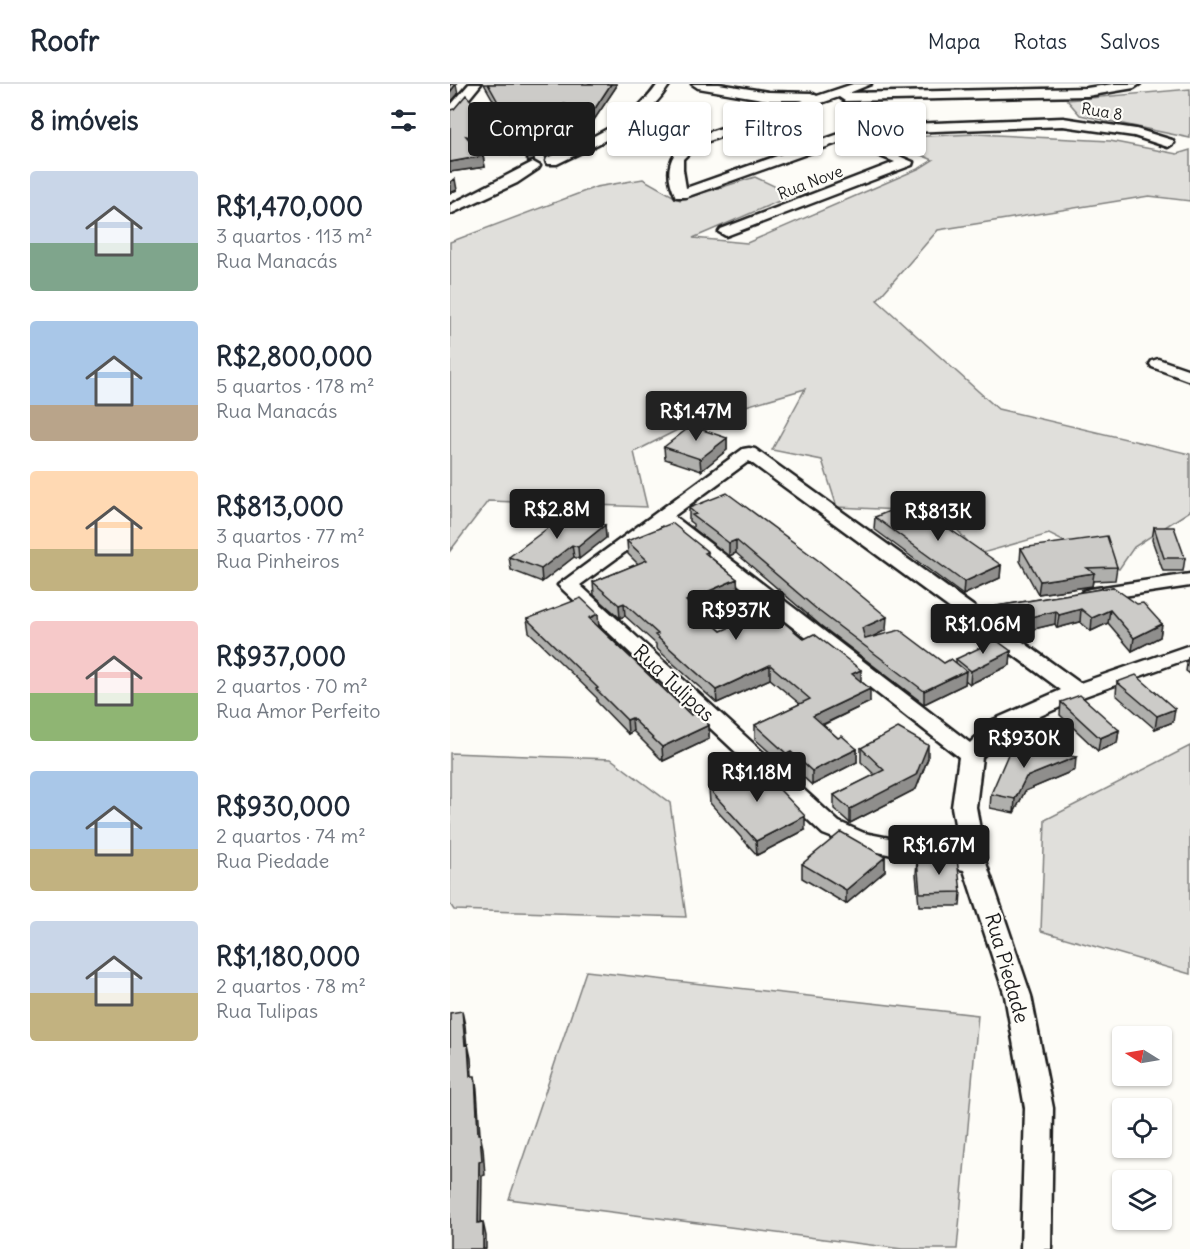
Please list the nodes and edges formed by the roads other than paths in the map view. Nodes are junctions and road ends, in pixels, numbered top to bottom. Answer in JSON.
{"nodes":[{"id":1,"x":475,"y":84,"type":"edge"},
{"id":2,"x":654,"y":84,"type":"edge"},
{"id":3,"x":664,"y":84,"type":"edge"},
{"id":4,"x":698,"y":84,"type":"edge"},
{"id":5,"x":865,"y":84,"type":"edge"},
{"id":6,"x":1026,"y":84,"type":"edge"},
{"id":7,"x":1134,"y":84,"type":"edge"},
{"id":8,"x":1036,"y":93,"type":"junction"},
{"id":9,"x":825,"y":97,"type":"junction"},
{"id":10,"x":450,"y":114,"type":"edge"},
{"id":11,"x":1064,"y":122,"type":"junction"},
{"id":12,"x":926,"y":127,"type":"edge"},
{"id":13,"x":595,"y":129,"type":"edge"},
{"id":14,"x":835,"y":140,"type":"edge"},
{"id":15,"x":1168,"y":143,"type":"dead end"},
{"id":16,"x":524,"y":156,"type":"edge"},
{"id":17,"x":551,"y":156,"type":"edge"},
{"id":18,"x":892,"y":156,"type":"edge"},
{"id":19,"x":552,"y":161,"type":"junction"},
{"id":20,"x":532,"y":166,"type":"junction"},
{"id":21,"x":450,"y":210,"type":"edge"},
{"id":22,"x":726,"y":232,"type":"dead end"},
{"id":23,"x":1158,"y":364,"type":"dead end"},
{"id":24,"x":1190,"y":376,"type":"edge"},
{"id":25,"x":663,"y":517,"type":"junction"},
{"id":26,"x":1190,"y":580,"type":"edge"},
{"id":27,"x":1072,"y":597,"type":"edge"},
{"id":28,"x":993,"y":610,"type":"dead end"},
{"id":29,"x":970,"y":613,"type":"junction"},
{"id":30,"x":1190,"y":651,"type":"edge"},
{"id":31,"x":1077,"y":690,"type":"junction"},
{"id":32,"x":971,"y":755,"type":"junction"},
{"id":33,"x":974,"y":863,"type":"junction"},
{"id":34,"x":1036,"y":1249,"type":"edge"}],
"edges":[{"from":1,"to":10,"type":"street"},
{"from":2,"to":13,"type":"street"},
{"from":3,"to":19,"type":"street"},
{"from":4,"to":9,"type":"street"},
{"from":5,"to":9,"type":"street"},
{"from":6,"to":8,"type":"street"},
{"from":7,"to":8,"type":"street"},
{"from":8,"to":9,"type":"street"},
{"from":8,"to":11,"type":"street"},
{"from":9,"to":14,"type":"street","name":"Rua 8"},
{"from":11,"to":12,"type":"street","name":"Rua 8"},
{"from":11,"to":15,"type":"street","name":"Rua 8"},
{"from":16,"to":20,"type":"street"},
{"from":17,"to":19,"type":"street"},
{"from":18,"to":22,"type":"street","name":"Rua Nove"},
{"from":19,"to":20,"type":"street"},
{"from":20,"to":21,"type":"street"},
{"from":23,"to":24,"type":"street"},
{"from":25,"to":29,"type":"street"},
{"from":25,"to":32,"type":"street"},
{"from":25,"to":33,"type":"street","name":"Rua Tulipas"},
{"from":26,"to":27,"type":"street"},
{"from":28,"to":29,"type":"street"},
{"from":29,"to":31,"type":"street"},
{"from":30,"to":31,"type":"street"},
{"from":31,"to":32,"type":"street"},
{"from":32,"to":33,"type":"street","name":"Rua Piedade"},
{"from":33,"to":34,"type":"street","name":"Rua Piedade"}]}
